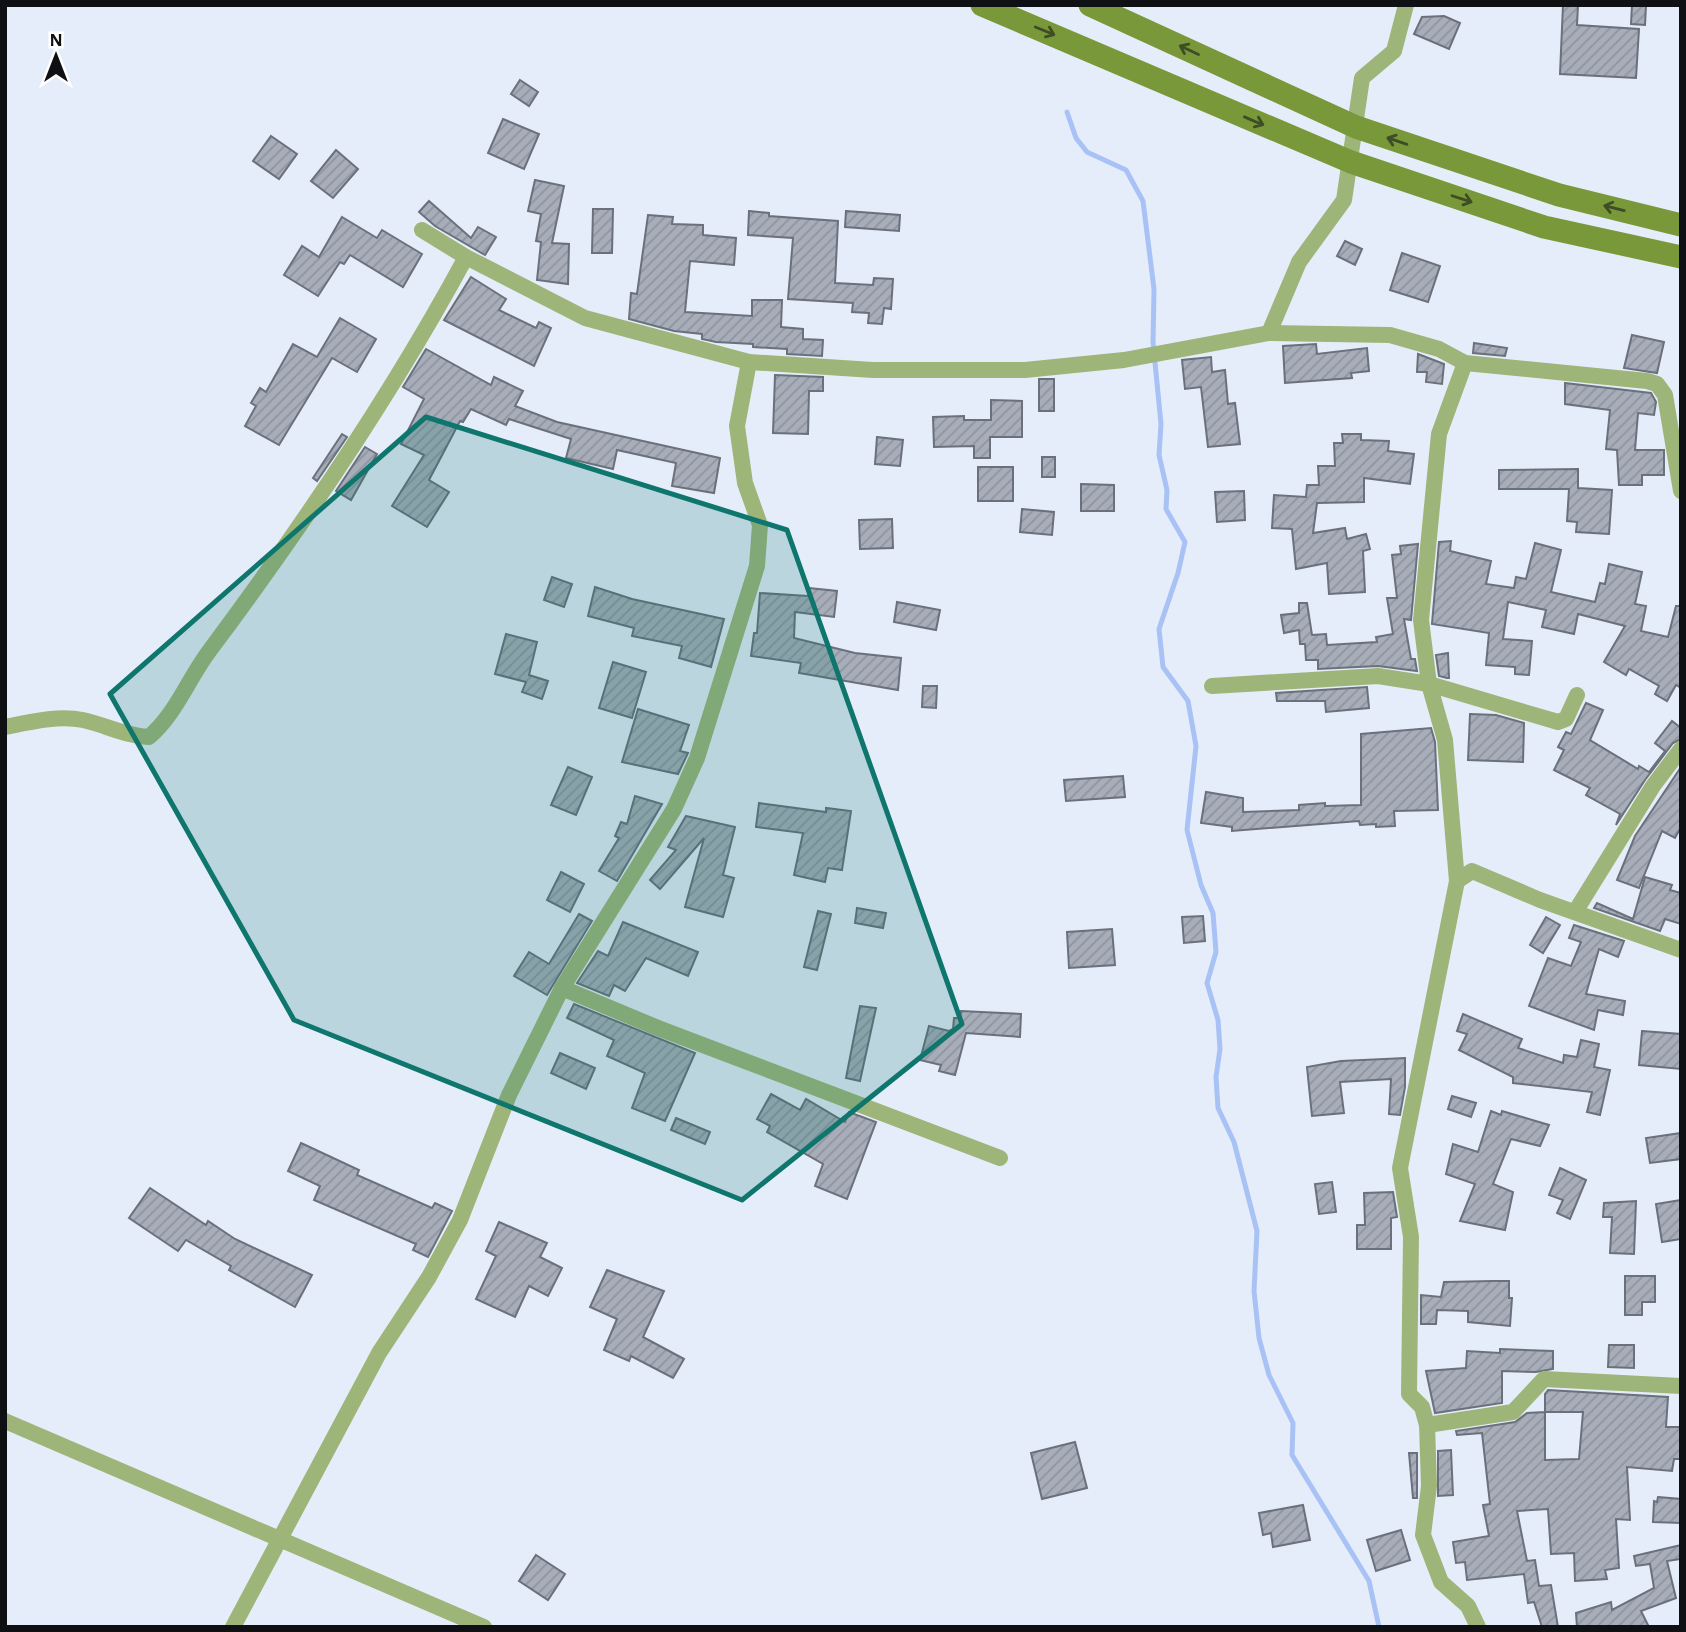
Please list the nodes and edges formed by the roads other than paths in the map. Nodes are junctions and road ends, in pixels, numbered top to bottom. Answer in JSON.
{"nodes":[{"id":1,"x":982,"y":5,"type":"edge"},
{"id":2,"x":1090,"y":5,"type":"edge"},
{"id":3,"x":1406,"y":5,"type":"edge"},
{"id":4,"x":1356,"y":127,"type":"junction"},
{"id":5,"x":1351,"y":162,"type":"junction"},
{"id":6,"x":1681,"y":225,"type":"edge"},
{"id":7,"x":422,"y":230,"type":"dead end"},
{"id":8,"x":466,"y":257,"type":"junction"},
{"id":9,"x":1681,"y":257,"type":"edge"},
{"id":10,"x":1269,"y":333,"type":"junction"},
{"id":11,"x":749,"y":362,"type":"junction"},
{"id":12,"x":1465,"y":363,"type":"junction"},
{"id":13,"x":1681,"y":491,"type":"edge"},
{"id":14,"x":1429,"y":684,"type":"junction"},
{"id":15,"x":1212,"y":686,"type":"dead end"},
{"id":16,"x":1577,"y":695,"type":"dead end"},
{"id":17,"x":5,"y":727,"type":"edge"},
{"id":18,"x":1681,"y":749,"type":"edge"},
{"id":19,"x":1457,"y":881,"type":"junction"},
{"id":20,"x":1575,"y":912,"type":"junction"},
{"id":21,"x":1681,"y":950,"type":"edge"},
{"id":22,"x":562,"y":988,"type":"junction"},
{"id":23,"x":1000,"y":1158,"type":"dead end"},
{"id":24,"x":1681,"y":1386,"type":"edge"},
{"id":25,"x":5,"y":1421,"type":"edge"},
{"id":26,"x":1427,"y":1425,"type":"junction"},
{"id":27,"x":281,"y":1539,"type":"junction"},
{"id":28,"x":233,"y":1627,"type":"edge"},
{"id":29,"x":484,"y":1627,"type":"edge"},
{"id":30,"x":1478,"y":1627,"type":"edge"}],
"edges":[{"from":1,"to":5,"type":"main road","one_way":true},
{"from":4,"to":2,"type":"main road","one_way":true},
{"from":3,"to":4,"type":"street"},
{"from":4,"to":5,"type":"street"},
{"from":6,"to":4,"type":"main road","one_way":true},
{"from":5,"to":9,"type":"main road","one_way":true},
{"from":5,"to":10,"type":"street"},
{"from":7,"to":8,"type":"street"},
{"from":8,"to":11,"type":"street"},
{"from":8,"to":17,"type":"street"},
{"from":10,"to":11,"type":"street"},
{"from":10,"to":12,"type":"street"},
{"from":11,"to":22,"type":"street"},
{"from":12,"to":13,"type":"street"},
{"from":12,"to":14,"type":"street"},
{"from":14,"to":15,"type":"street"},
{"from":14,"to":16,"type":"street"},
{"from":14,"to":19,"type":"street"},
{"from":18,"to":20,"type":"street"},
{"from":19,"to":20,"type":"street"},
{"from":19,"to":26,"type":"street"},
{"from":20,"to":21,"type":"street"},
{"from":22,"to":23,"type":"street"},
{"from":22,"to":27,"type":"street"},
{"from":24,"to":26,"type":"street"},
{"from":25,"to":27,"type":"street"},
{"from":26,"to":30,"type":"street"},
{"from":27,"to":28,"type":"street"},
{"from":27,"to":29,"type":"street"}]}
